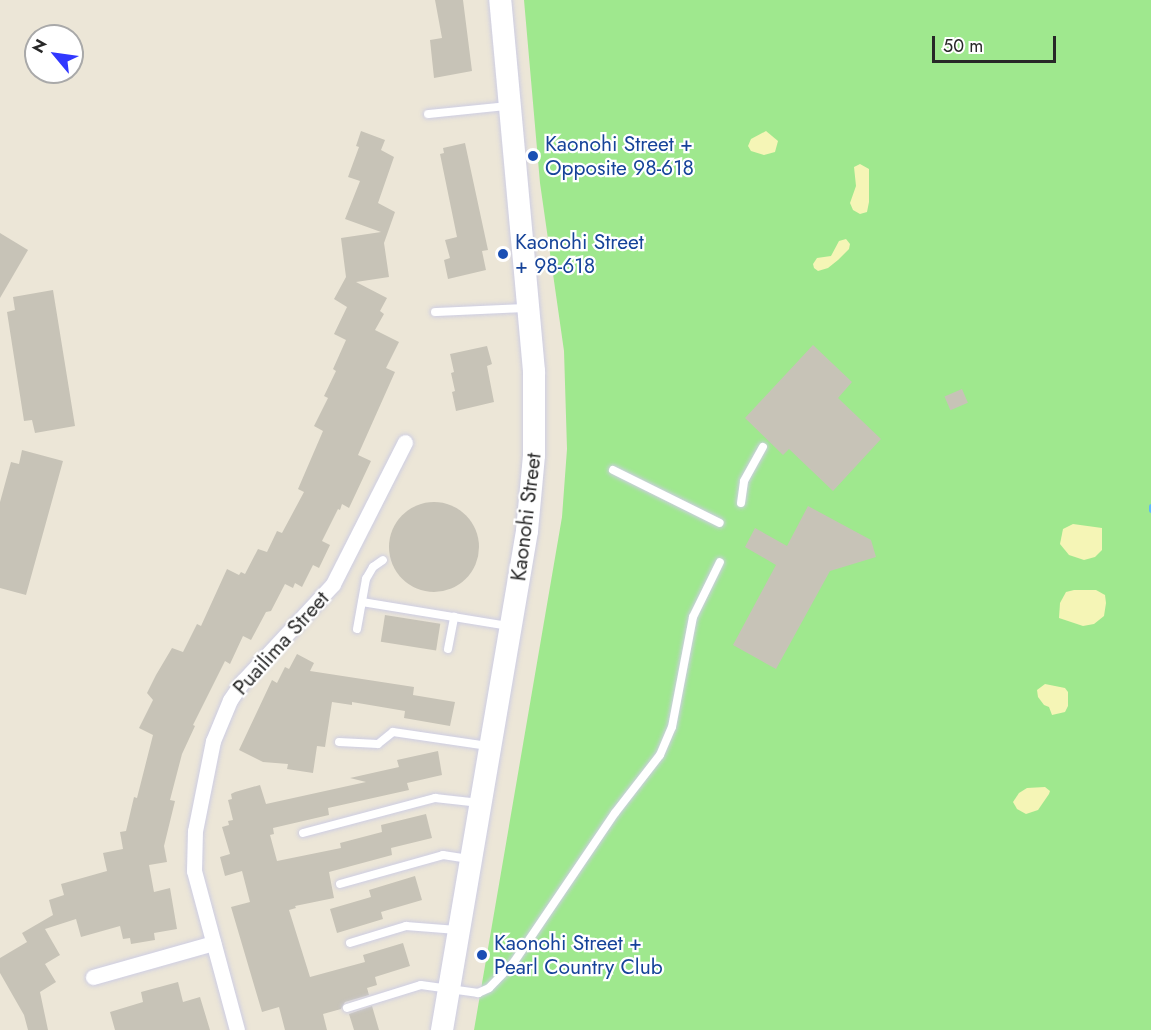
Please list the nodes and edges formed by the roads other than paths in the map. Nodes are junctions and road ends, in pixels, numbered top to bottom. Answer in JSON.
{"nodes":[{"id":1,"x":500,"y":0,"type":"edge"},
{"id":2,"x":510,"y":106,"type":"junction"},
{"id":3,"x":428,"y":114,"type":"dead end"},
{"id":4,"x":528,"y":308,"type":"junction"},
{"id":5,"x":435,"y":312,"type":"dead end"},
{"id":6,"x":405,"y":442,"type":"dead end"},
{"id":7,"x":763,"y":447,"type":"dead end"},
{"id":8,"x":613,"y":470,"type":"dead end"},
{"id":9,"x":741,"y":503,"type":"dead end"},
{"id":10,"x":720,"y":523,"type":"dead end"},
{"id":11,"x":383,"y":560,"type":"dead end"},
{"id":12,"x":720,"y":562,"type":"dead end"},
{"id":13,"x":362,"y":602,"type":"junction"},
{"id":14,"x":454,"y":617,"type":"junction"},
{"id":15,"x":511,"y":627,"type":"junction"},
{"id":16,"x":357,"y":629,"type":"dead end"},
{"id":17,"x":448,"y":649,"type":"dead end"},
{"id":18,"x":339,"y":742,"type":"dead end"},
{"id":19,"x":490,"y":746,"type":"junction"},
{"id":20,"x":481,"y":804,"type":"junction"},
{"id":21,"x":303,"y":833,"type":"dead end"},
{"id":22,"x":471,"y":860,"type":"junction"},
{"id":23,"x":340,"y":884,"type":"dead end"},
{"id":24,"x":459,"y":930,"type":"junction"},
{"id":25,"x":213,"y":943,"type":"junction"},
{"id":26,"x":350,"y":943,"type":"dead end"},
{"id":27,"x":93,"y":976,"type":"dead end"},
{"id":28,"x":449,"y":989,"type":"junction"},
{"id":29,"x":347,"y":1008,"type":"dead end"},
{"id":30,"x":237,"y":1030,"type":"edge"},
{"id":31,"x":442,"y":1030,"type":"edge"}],
"edges":[{"from":1,"to":2,"type":"street","name":"Kaonohi Street"},
{"from":2,"to":3,"type":"lane"},
{"from":2,"to":4,"type":"street","name":"Kaonohi Street"},
{"from":4,"to":5,"type":"lane"},
{"from":4,"to":15,"type":"street","name":"Kaonohi Street"},
{"from":6,"to":25,"type":"street","name":"Puailima Street"},
{"from":7,"to":9,"type":"lane"},
{"from":8,"to":10,"type":"lane"},
{"from":11,"to":13,"type":"lane"},
{"from":12,"to":28,"type":"lane"},
{"from":13,"to":14,"type":"lane"},
{"from":13,"to":16,"type":"lane"},
{"from":14,"to":15,"type":"lane"},
{"from":14,"to":17,"type":"lane"},
{"from":15,"to":19,"type":"street","name":"Kaonohi Street"},
{"from":18,"to":19,"type":"lane"},
{"from":19,"to":20,"type":"street","name":"Kaonohi Street"},
{"from":20,"to":21,"type":"lane"},
{"from":20,"to":22,"type":"street","name":"Kaonohi Street"},
{"from":22,"to":23,"type":"lane"},
{"from":22,"to":24,"type":"street","name":"Kaonohi Street"},
{"from":24,"to":26,"type":"lane"},
{"from":24,"to":28,"type":"street","name":"Kaonohi Street"},
{"from":25,"to":27,"type":"street"},
{"from":25,"to":30,"type":"street","name":"Puailima Street"},
{"from":28,"to":29,"type":"lane"},
{"from":28,"to":31,"type":"street","name":"Kaonohi Street"}]}
